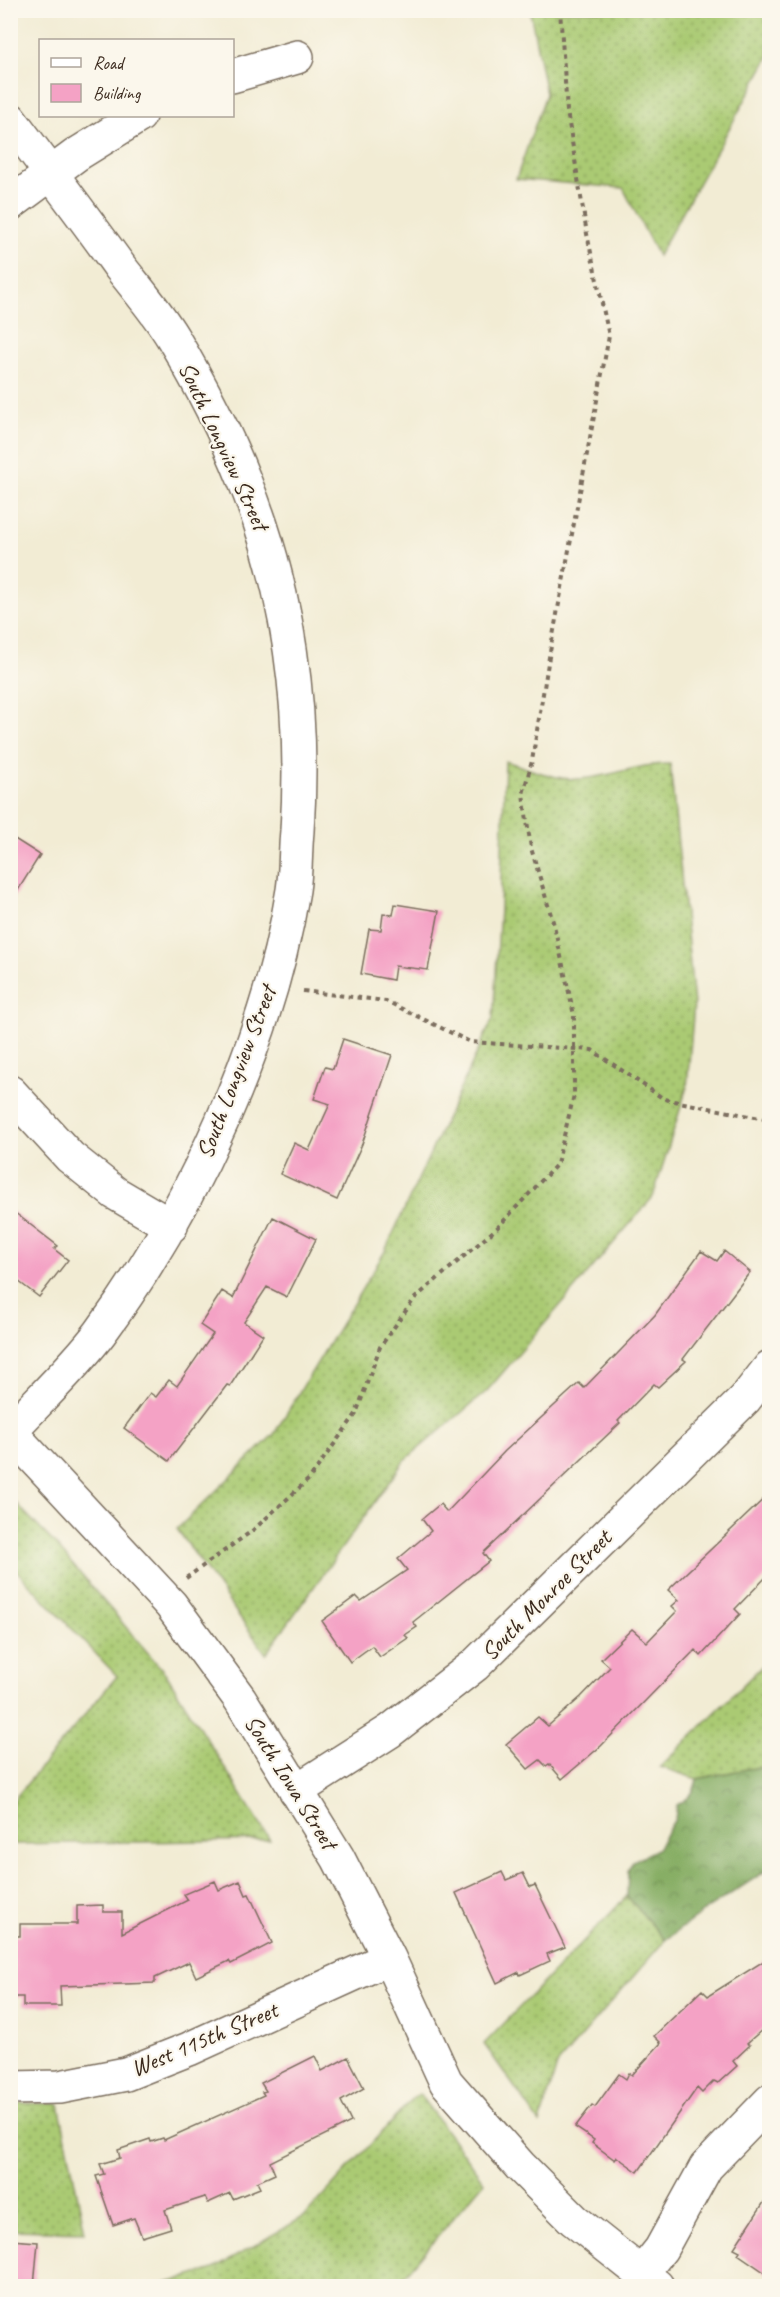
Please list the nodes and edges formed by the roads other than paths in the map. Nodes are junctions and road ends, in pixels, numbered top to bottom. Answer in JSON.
{"nodes":[{"id":1,"x":297,"y":57,"type":"dead end"},
{"id":2,"x":234,"y":75,"type":"edge"},
{"id":3,"x":137,"y":117,"type":"edge"},
{"id":4,"x":10,"y":119,"type":"edge"},
{"id":5,"x":52,"y":174,"type":"junction"},
{"id":6,"x":10,"y":204,"type":"edge"},
{"id":7,"x":10,"y":1092,"type":"edge"},
{"id":8,"x":171,"y":1226,"type":"junction"},
{"id":9,"x":770,"y":1368,"type":"edge"},
{"id":10,"x":10,"y":1432,"type":"edge"},
{"id":11,"x":296,"y":1791,"type":"junction"},
{"id":12,"x":389,"y":1958,"type":"junction"},
{"id":13,"x":10,"y":2088,"type":"edge"},
{"id":14,"x":770,"y":2101,"type":"edge"},
{"id":15,"x":649,"y":2280,"type":"edge"}],
"edges":[{"from":1,"to":2,"type":"street"},
{"from":3,"to":5,"type":"street"},
{"from":4,"to":5,"type":"street","name":"South Longview Street"},
{"from":5,"to":6,"type":"street"},
{"from":5,"to":8,"type":"street","name":"South Longview Street"},
{"from":7,"to":8,"type":"street"},
{"from":8,"to":10,"type":"street","name":"South Longview Street"},
{"from":9,"to":11,"type":"street","name":"South Monroe Street"},
{"from":10,"to":11,"type":"street","name":"South Iowa Street"},
{"from":11,"to":12,"type":"street","name":"South Iowa Street"},
{"from":12,"to":13,"type":"street","name":"West 115th Street"},
{"from":12,"to":15,"type":"street","name":"South Iowa Street"},
{"from":14,"to":15,"type":"street"}]}
